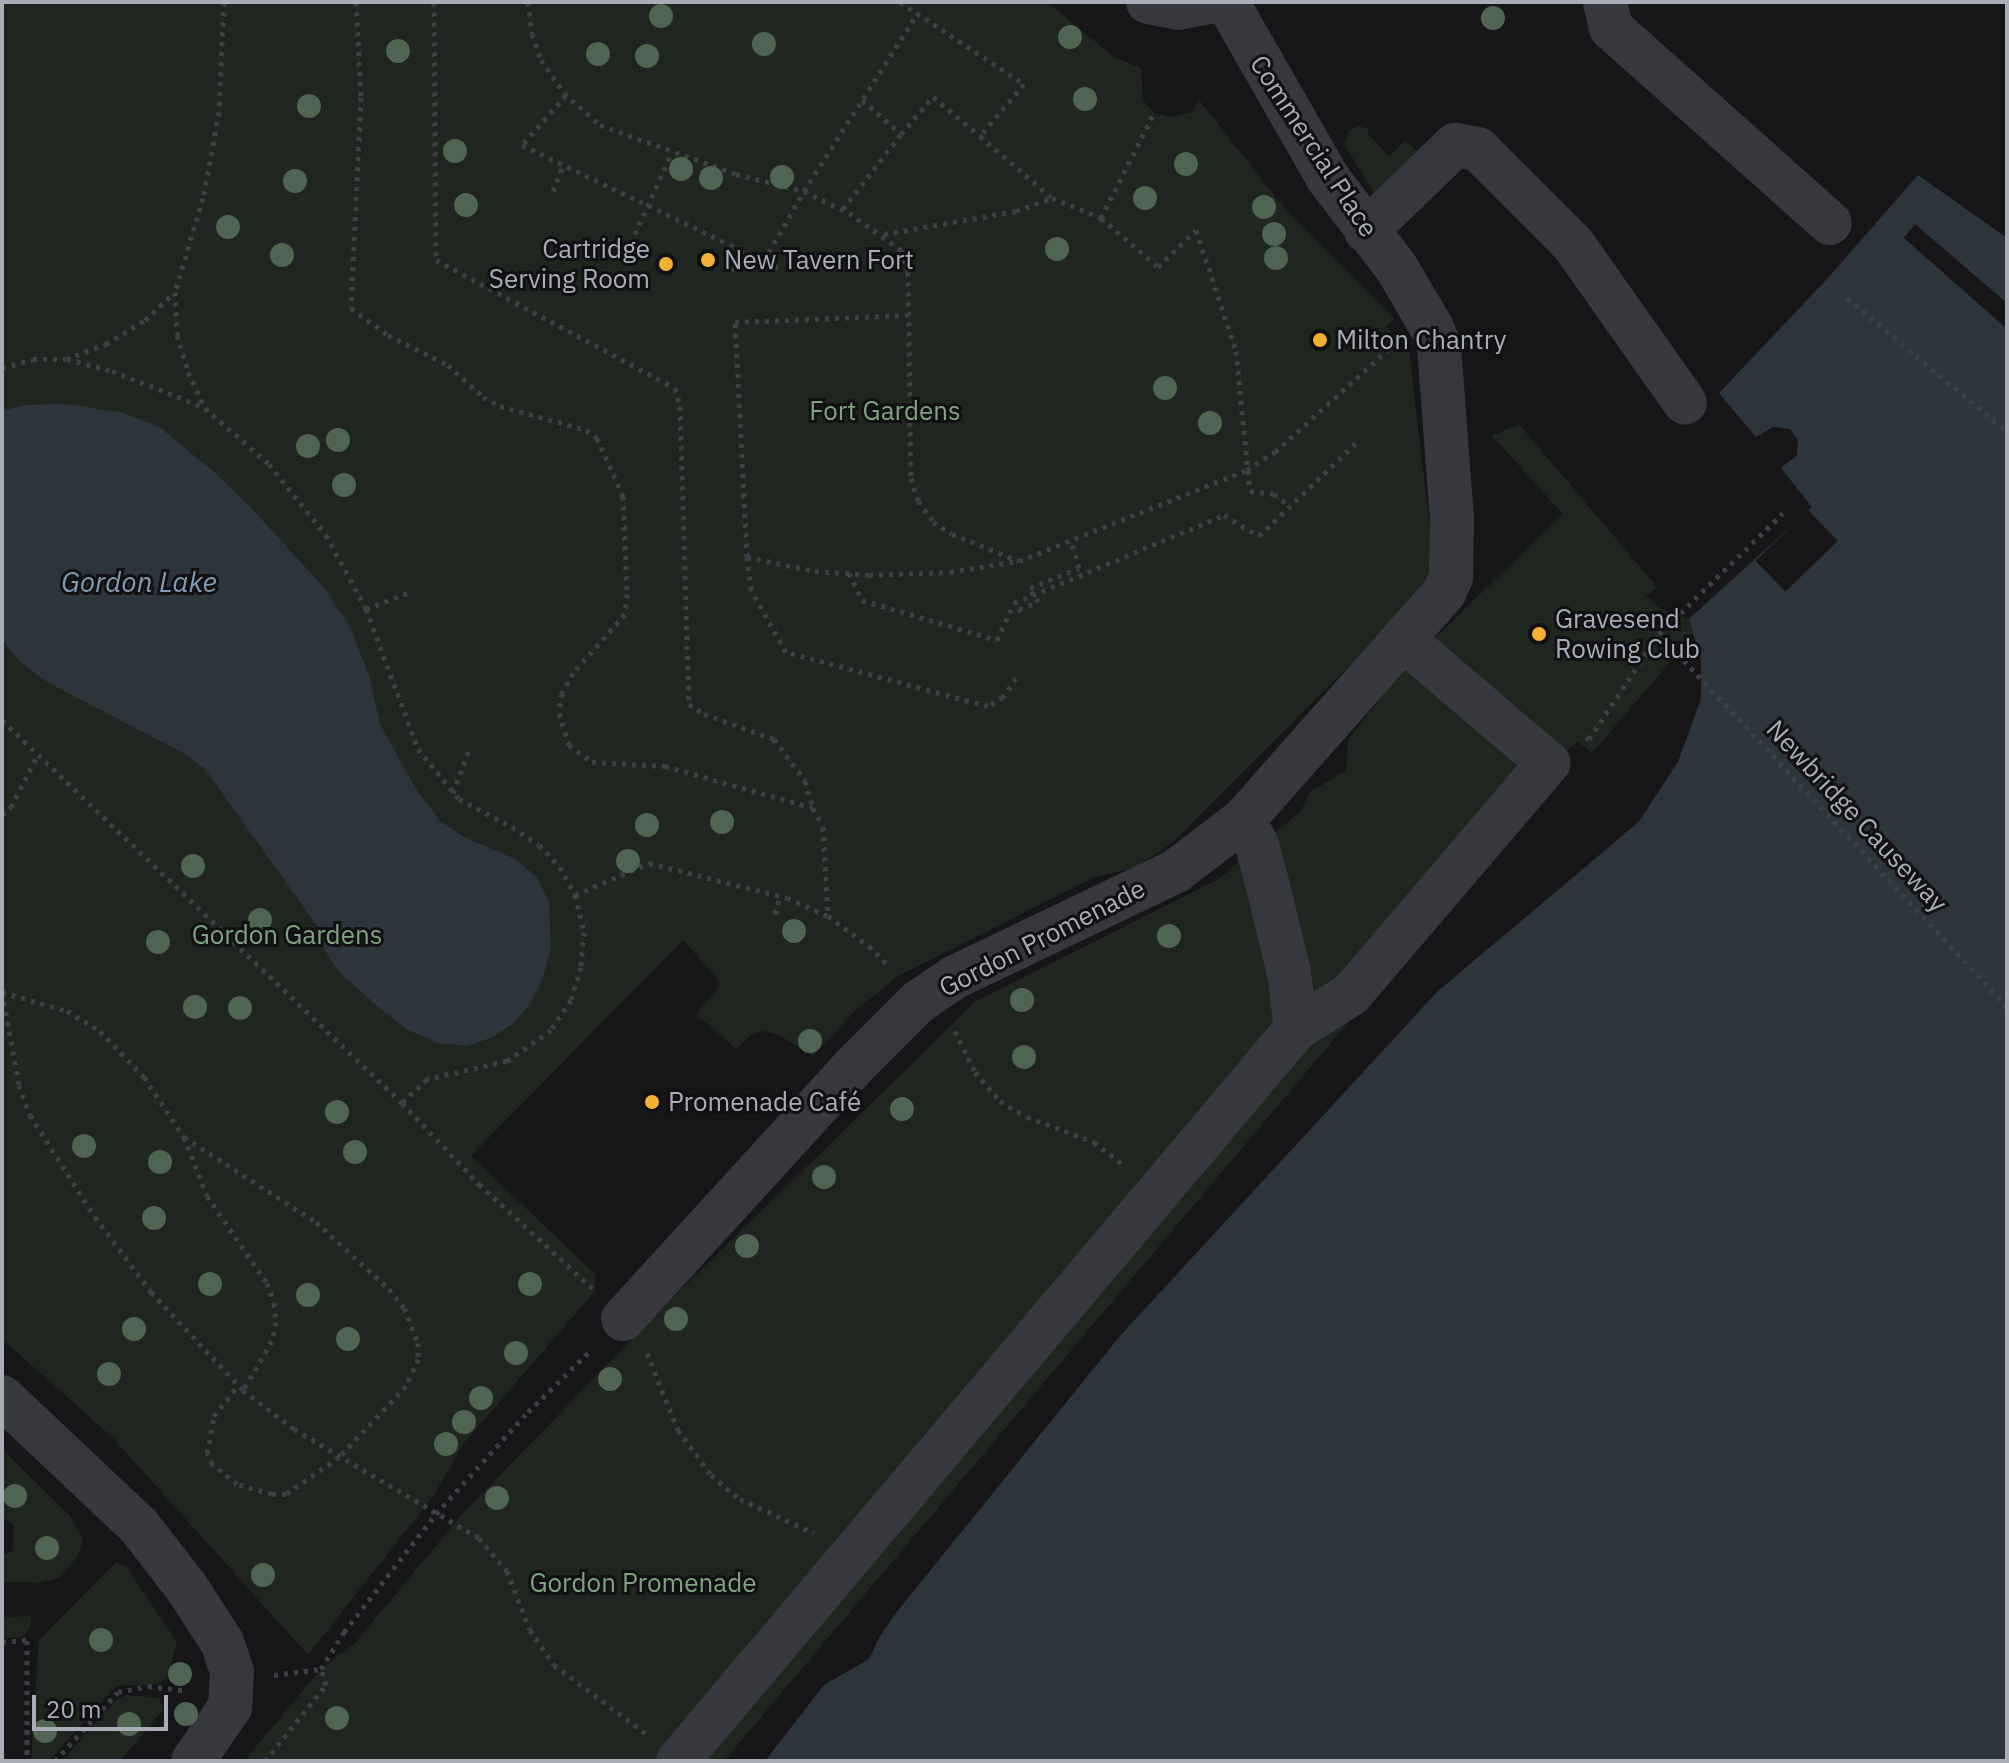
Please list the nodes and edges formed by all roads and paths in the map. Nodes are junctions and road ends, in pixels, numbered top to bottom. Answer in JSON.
{"nodes":[{"id":1,"x":224,"y":2,"type":"edge"},
{"id":2,"x":356,"y":2,"type":"edge"},
{"id":3,"x":434,"y":2,"type":"edge"},
{"id":4,"x":528,"y":2,"type":"edge"},
{"id":5,"x":900,"y":2,"type":"edge"},
{"id":6,"x":1148,"y":2,"type":"edge"},
{"id":7,"x":1210,"y":2,"type":"edge"},
{"id":8,"x":1227,"y":2,"type":"edge"},
{"id":9,"x":1605,"y":2,"type":"edge"},
{"id":10,"x":918,"y":13,"type":"junction"},
{"id":11,"x":566,"y":95,"type":"junction"},
{"id":12,"x":862,"y":100,"type":"junction"},
{"id":13,"x":1154,"y":113,"type":"dead end"},
{"id":14,"x":901,"y":134,"type":"junction"},
{"id":15,"x":980,"y":136,"type":"junction"},
{"id":16,"x":672,"y":152,"type":"junction"},
{"id":17,"x":563,"y":166,"type":"junction"},
{"id":18,"x":553,"y":191,"type":"dead end"},
{"id":19,"x":804,"y":191,"type":"junction"},
{"id":20,"x":1052,"y":198,"type":"junction"},
{"id":21,"x":647,"y":208,"type":"junction"},
{"id":22,"x":842,"y":210,"type":"junction"},
{"id":23,"x":1101,"y":218,"type":"junction"},
{"id":24,"x":1830,"y":223,"type":"dead end"},
{"id":25,"x":1366,"y":231,"type":"junction"},
{"id":26,"x":635,"y":234,"type":"dead end"},
{"id":27,"x":883,"y":234,"type":"junction"},
{"id":28,"x":742,"y":251,"type":"junction"},
{"id":29,"x":764,"y":261,"type":"junction"},
{"id":30,"x":779,"y":268,"type":"dead end"},
{"id":31,"x":731,"y":271,"type":"dead end"},
{"id":32,"x":175,"y":292,"type":"junction"},
{"id":33,"x":1847,"y":298,"type":"dead end"},
{"id":34,"x":908,"y":315,"type":"junction"},
{"id":35,"x":1427,"y":343,"type":"junction"},
{"id":36,"x":66,"y":359,"type":"junction"},
{"id":37,"x":2,"y":368,"type":"edge"},
{"id":38,"x":1685,"y":403,"type":"dead end"},
{"id":39,"x":205,"y":408,"type":"junction"},
{"id":40,"x":2007,"y":432,"type":"edge"},
{"id":41,"x":1360,"y":439,"type":"dead end"},
{"id":42,"x":1247,"y":470,"type":"junction"},
{"id":43,"x":1289,"y":505,"type":"junction"},
{"id":44,"x":1783,"y":513,"type":"dead end"},
{"id":45,"x":1071,"y":540,"type":"junction"},
{"id":46,"x":747,"y":557,"type":"junction"},
{"id":47,"x":1019,"y":561,"type":"junction"},
{"id":48,"x":849,"y":573,"type":"junction"},
{"id":49,"x":412,"y":591,"type":"dead end"},
{"id":50,"x":1034,"y":595,"type":"junction"},
{"id":51,"x":366,"y":609,"type":"junction"},
{"id":52,"x":1021,"y":612,"type":"dead end"},
{"id":53,"x":1404,"y":640,"type":"junction"},
{"id":54,"x":1677,"y":653,"type":"dead end"},
{"id":55,"x":1016,"y":678,"type":"dead end"},
{"id":56,"x":2,"y":720,"type":"edge"},
{"id":57,"x":469,"y":750,"type":"dead end"},
{"id":58,"x":38,"y":754,"type":"junction"},
{"id":59,"x":1548,"y":763,"type":"junction"},
{"id":60,"x":453,"y":793,"type":"junction"},
{"id":61,"x":813,"y":808,"type":"junction"},
{"id":62,"x":2,"y":815,"type":"edge"},
{"id":63,"x":1243,"y":820,"type":"junction"},
{"id":64,"x":575,"y":895,"type":"junction"},
{"id":65,"x":780,"y":896,"type":"junction"},
{"id":66,"x":775,"y":914,"type":"dead end"},
{"id":67,"x":828,"y":916,"type":"junction"},
{"id":68,"x":2,"y":992,"type":"edge"},
{"id":69,"x":924,"y":998,"type":"junction"},
{"id":70,"x":2007,"y":1007,"type":"edge"},
{"id":71,"x":1296,"y":1029,"type":"junction"},
{"id":72,"x":402,"y":1103,"type":"junction"},
{"id":73,"x":184,"y":1137,"type":"junction"},
{"id":74,"x":1157,"y":1192,"type":"junction"},
{"id":75,"x":623,"y":1319,"type":"junction"},
{"id":76,"x":241,"y":1387,"type":"junction"},
{"id":77,"x":2,"y":1397,"type":"edge"},
{"id":78,"x":339,"y":1457,"type":"junction"},
{"id":79,"x":436,"y":1514,"type":"junction"},
{"id":80,"x":852,"y":1552,"type":"junction"},
{"id":81,"x":2,"y":1642,"type":"edge"},
{"id":82,"x":191,"y":1692,"type":"dead end"},
{"id":83,"x":664,"y":1750,"type":"edge"},
{"id":84,"x":27,"y":1761,"type":"edge"},
{"id":85,"x":55,"y":1761,"type":"edge"},
{"id":86,"x":193,"y":1761,"type":"edge"},
{"id":87,"x":265,"y":1761,"type":"edge"}],
"edges":[{"from":1,"to":32,"type":"path"},
{"from":2,"to":61,"type":"path"},
{"from":3,"to":61,"type":"path"},
{"from":4,"to":11,"type":"path"},
{"from":5,"to":10,"type":"path"},
{"from":6,"to":7,"type":"street"},
{"from":8,"to":25,"type":"street","name":"Commercial Place"},
{"from":9,"to":24,"type":"street"},
{"from":10,"to":12,"type":"path"},
{"from":10,"to":15,"type":"path"},
{"from":11,"to":16,"type":"path"},
{"from":11,"to":17,"type":"path"},
{"from":12,"to":14,"type":"path"},
{"from":12,"to":19,"type":"path"},
{"from":13,"to":23,"type":"path"},
{"from":14,"to":15,"type":"path"},
{"from":14,"to":22,"type":"path"},
{"from":15,"to":20,"type":"path"},
{"from":16,"to":19,"type":"path"},
{"from":16,"to":21,"type":"path"},
{"from":17,"to":18,"type":"path"},
{"from":17,"to":21,"type":"path"},
{"from":19,"to":22,"type":"path"},
{"from":19,"to":29,"type":"path"},
{"from":20,"to":23,"type":"path"},
{"from":20,"to":27,"type":"path"},
{"from":21,"to":26,"type":"path"},
{"from":21,"to":28,"type":"path"},
{"from":22,"to":27,"type":"path"},
{"from":23,"to":42,"type":"path"},
{"from":25,"to":35,"type":"street","name":"Commercial Place"},
{"from":25,"to":38,"type":"street"},
{"from":27,"to":34,"type":"path"},
{"from":28,"to":29,"type":"path"},
{"from":28,"to":31,"type":"path"},
{"from":29,"to":30,"type":"path"},
{"from":32,"to":36,"type":"path"},
{"from":32,"to":39,"type":"path"},
{"from":33,"to":40,"type":"path"},
{"from":34,"to":46,"type":"path"},
{"from":34,"to":47,"type":"path"},
{"from":35,"to":42,"type":"path"},
{"from":35,"to":53,"type":"street","name":"Commercial Place"},
{"from":36,"to":37,"type":"path"},
{"from":36,"to":39,"type":"path"},
{"from":39,"to":51,"type":"path"},
{"from":41,"to":43,"type":"path"},
{"from":42,"to":43,"type":"path"},
{"from":42,"to":45,"type":"path"},
{"from":43,"to":50,"type":"path"},
{"from":44,"to":59,"type":"path"},
{"from":45,"to":47,"type":"path"},
{"from":45,"to":50,"type":"path"},
{"from":46,"to":48,"type":"path"},
{"from":46,"to":55,"type":"path"},
{"from":47,"to":48,"type":"path"},
{"from":48,"to":50,"type":"path"},
{"from":49,"to":51,"type":"path"},
{"from":50,"to":52,"type":"path"},
{"from":51,"to":60,"type":"path"},
{"from":53,"to":59,"type":"street"},
{"from":53,"to":63,"type":"street","name":"Gordon Promenade"},
{"from":54,"to":70,"type":"path","name":"Newbridge Causeway"},
{"from":56,"to":58,"type":"path"},
{"from":57,"to":60,"type":"path"},
{"from":58,"to":62,"type":"path"},
{"from":58,"to":72,"type":"path"},
{"from":59,"to":71,"type":"street"},
{"from":60,"to":64,"type":"path"},
{"from":61,"to":67,"type":"path"},
{"from":63,"to":69,"type":"street","name":"Gordon Promenade"},
{"from":63,"to":71,"type":"street"},
{"from":64,"to":65,"type":"path"},
{"from":64,"to":72,"type":"path"},
{"from":65,"to":66,"type":"path"},
{"from":65,"to":67,"type":"path"},
{"from":67,"to":69,"type":"path"},
{"from":68,"to":73,"type":"path"},
{"from":68,"to":76,"type":"path"},
{"from":69,"to":74,"type":"path"},
{"from":69,"to":75,"type":"street","name":"Gordon Promenade"},
{"from":71,"to":74,"type":"street"},
{"from":72,"to":75,"type":"path"},
{"from":73,"to":76,"type":"path"},
{"from":73,"to":78,"type":"path"},
{"from":74,"to":80,"type":"street"},
{"from":75,"to":79,"type":"path"},
{"from":75,"to":80,"type":"path"},
{"from":76,"to":78,"type":"path"},
{"from":76,"to":78,"type":"path"},
{"from":77,"to":86,"type":"street"},
{"from":78,"to":79,"type":"path"},
{"from":79,"to":83,"type":"path"},
{"from":79,"to":87,"type":"path"},
{"from":80,"to":83,"type":"street"},
{"from":81,"to":84,"type":"path"},
{"from":82,"to":85,"type":"path"}]}
